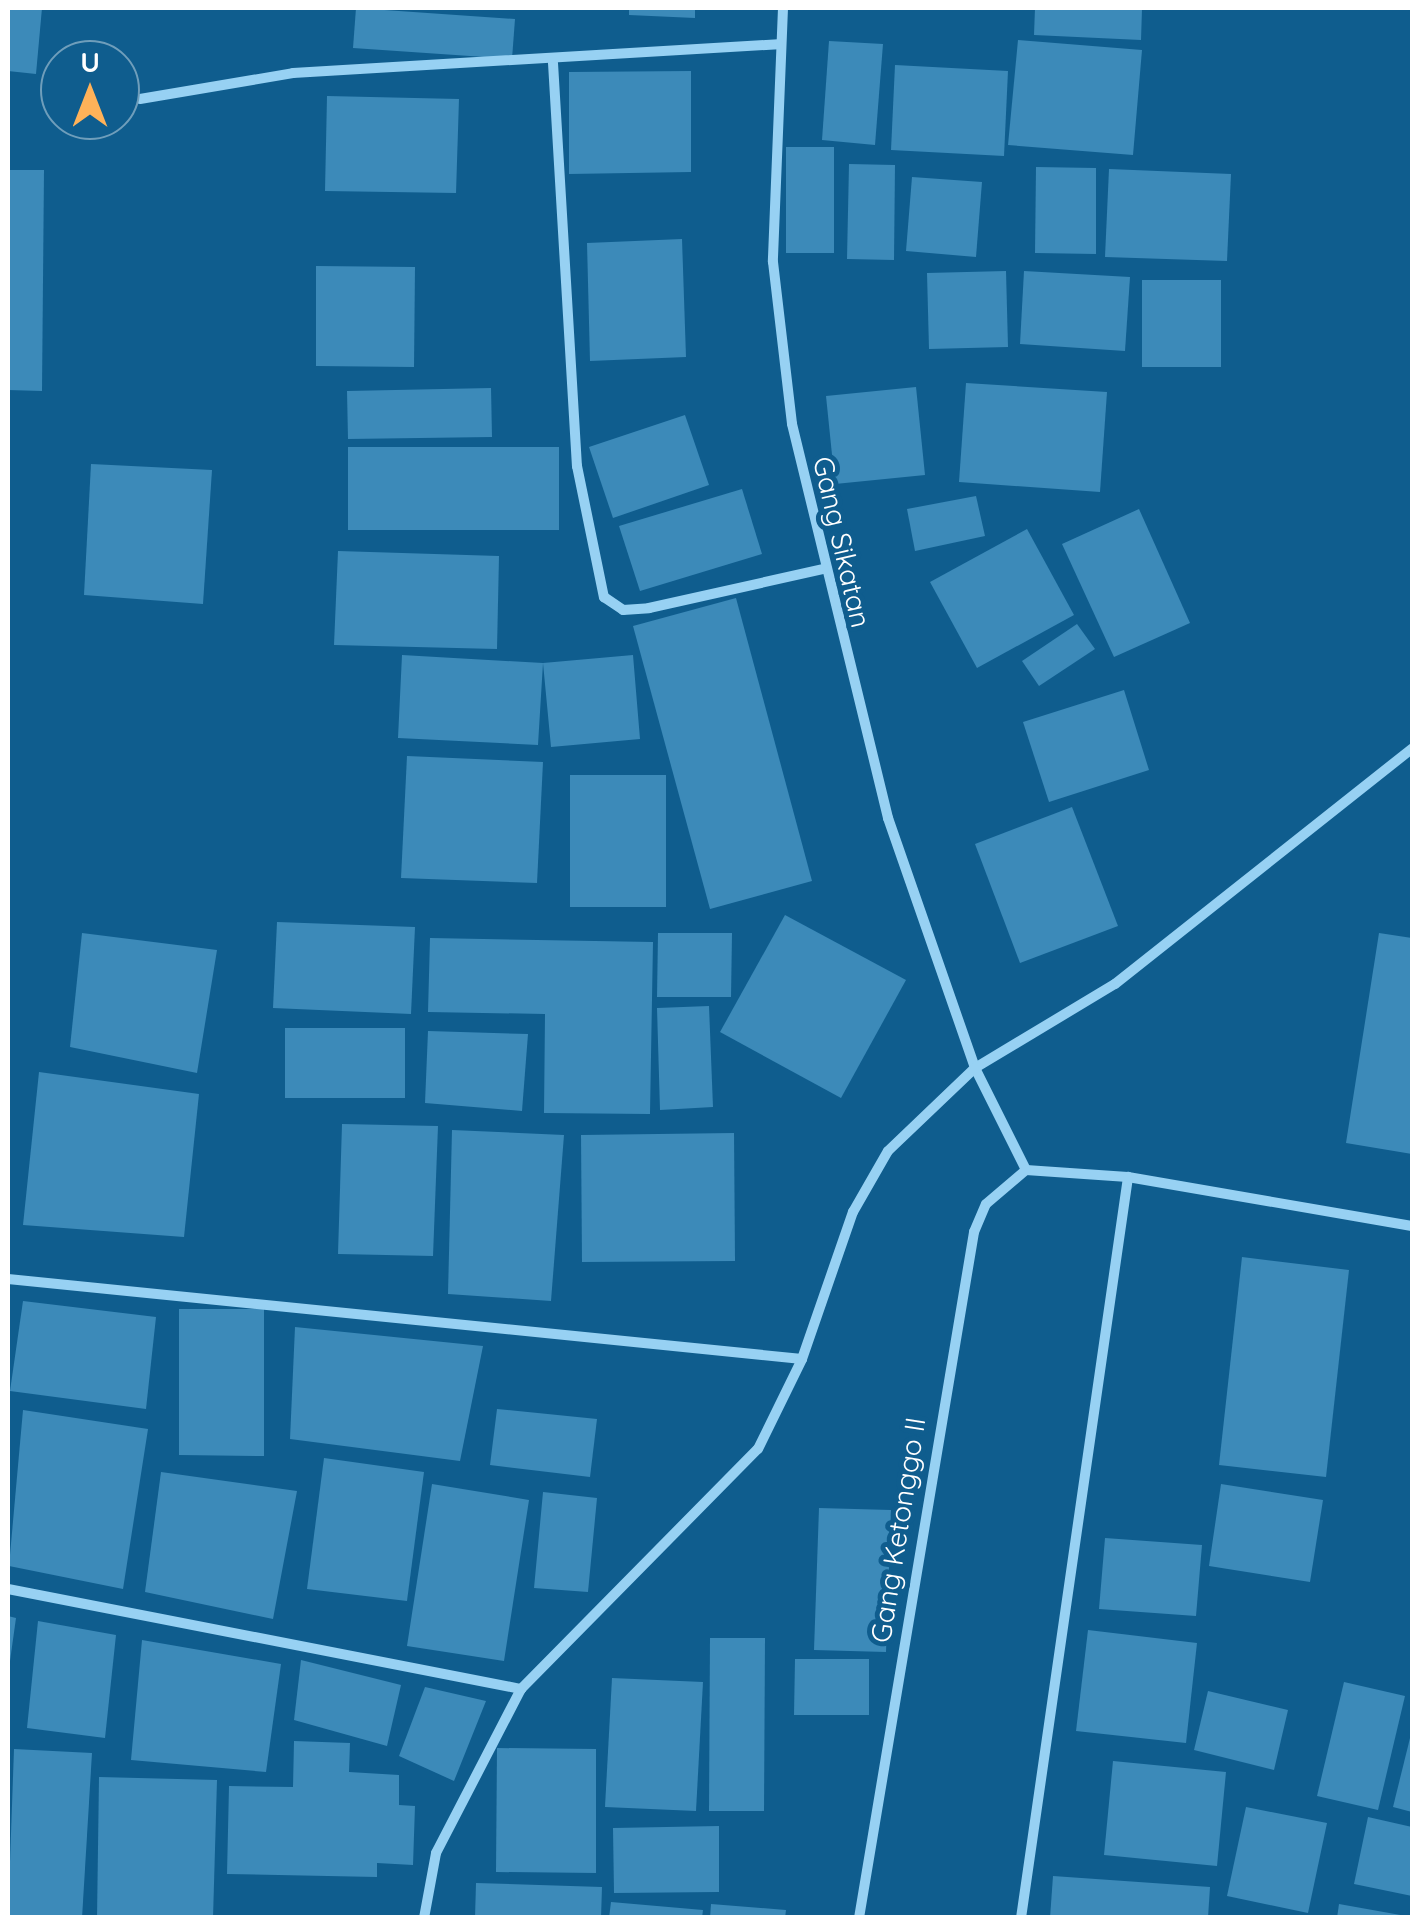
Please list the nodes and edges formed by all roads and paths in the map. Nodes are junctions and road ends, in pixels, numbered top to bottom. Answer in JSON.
{"nodes":[{"id":1,"x":783,"y":8,"type":"edge"},
{"id":2,"x":778,"y":44,"type":"junction"},
{"id":3,"x":553,"y":63,"type":"junction"},
{"id":4,"x":140,"y":98,"type":"dead end"},
{"id":5,"x":824,"y":570,"type":"junction"},
{"id":6,"x":1412,"y":749,"type":"edge"},
{"id":7,"x":975,"y":1068,"type":"junction"},
{"id":8,"x":1026,"y":1170,"type":"junction"},
{"id":9,"x":1128,"y":1177,"type":"junction"},
{"id":10,"x":1412,"y":1226,"type":"edge"},
{"id":11,"x":8,"y":1280,"type":"edge"},
{"id":12,"x":802,"y":1359,"type":"junction"},
{"id":13,"x":8,"y":1589,"type":"edge"},
{"id":14,"x":521,"y":1689,"type":"junction"},
{"id":15,"x":424,"y":1918,"type":"edge"},
{"id":16,"x":859,"y":1918,"type":"edge"},
{"id":17,"x":1021,"y":1918,"type":"edge"}],
"edges":[{"from":1,"to":2,"type":"street","name":"Gang Sikatan"},
{"from":2,"to":3,"type":"street"},
{"from":2,"to":5,"type":"street","name":"Gang Sikatan"},
{"from":3,"to":4,"type":"street"},
{"from":3,"to":5,"type":"street"},
{"from":5,"to":7,"type":"street","name":"Gang Sikatan"},
{"from":6,"to":7,"type":"street"},
{"from":7,"to":8,"type":"street","name":"Gang Sikatan"},
{"from":7,"to":12,"type":"street"},
{"from":8,"to":9,"type":"street"},
{"from":8,"to":16,"type":"street","name":"Gang Ketonggo II"},
{"from":9,"to":10,"type":"street"},
{"from":9,"to":17,"type":"street"},
{"from":11,"to":12,"type":"street"},
{"from":12,"to":14,"type":"street"},
{"from":13,"to":14,"type":"street"},
{"from":14,"to":15,"type":"street"}]}
